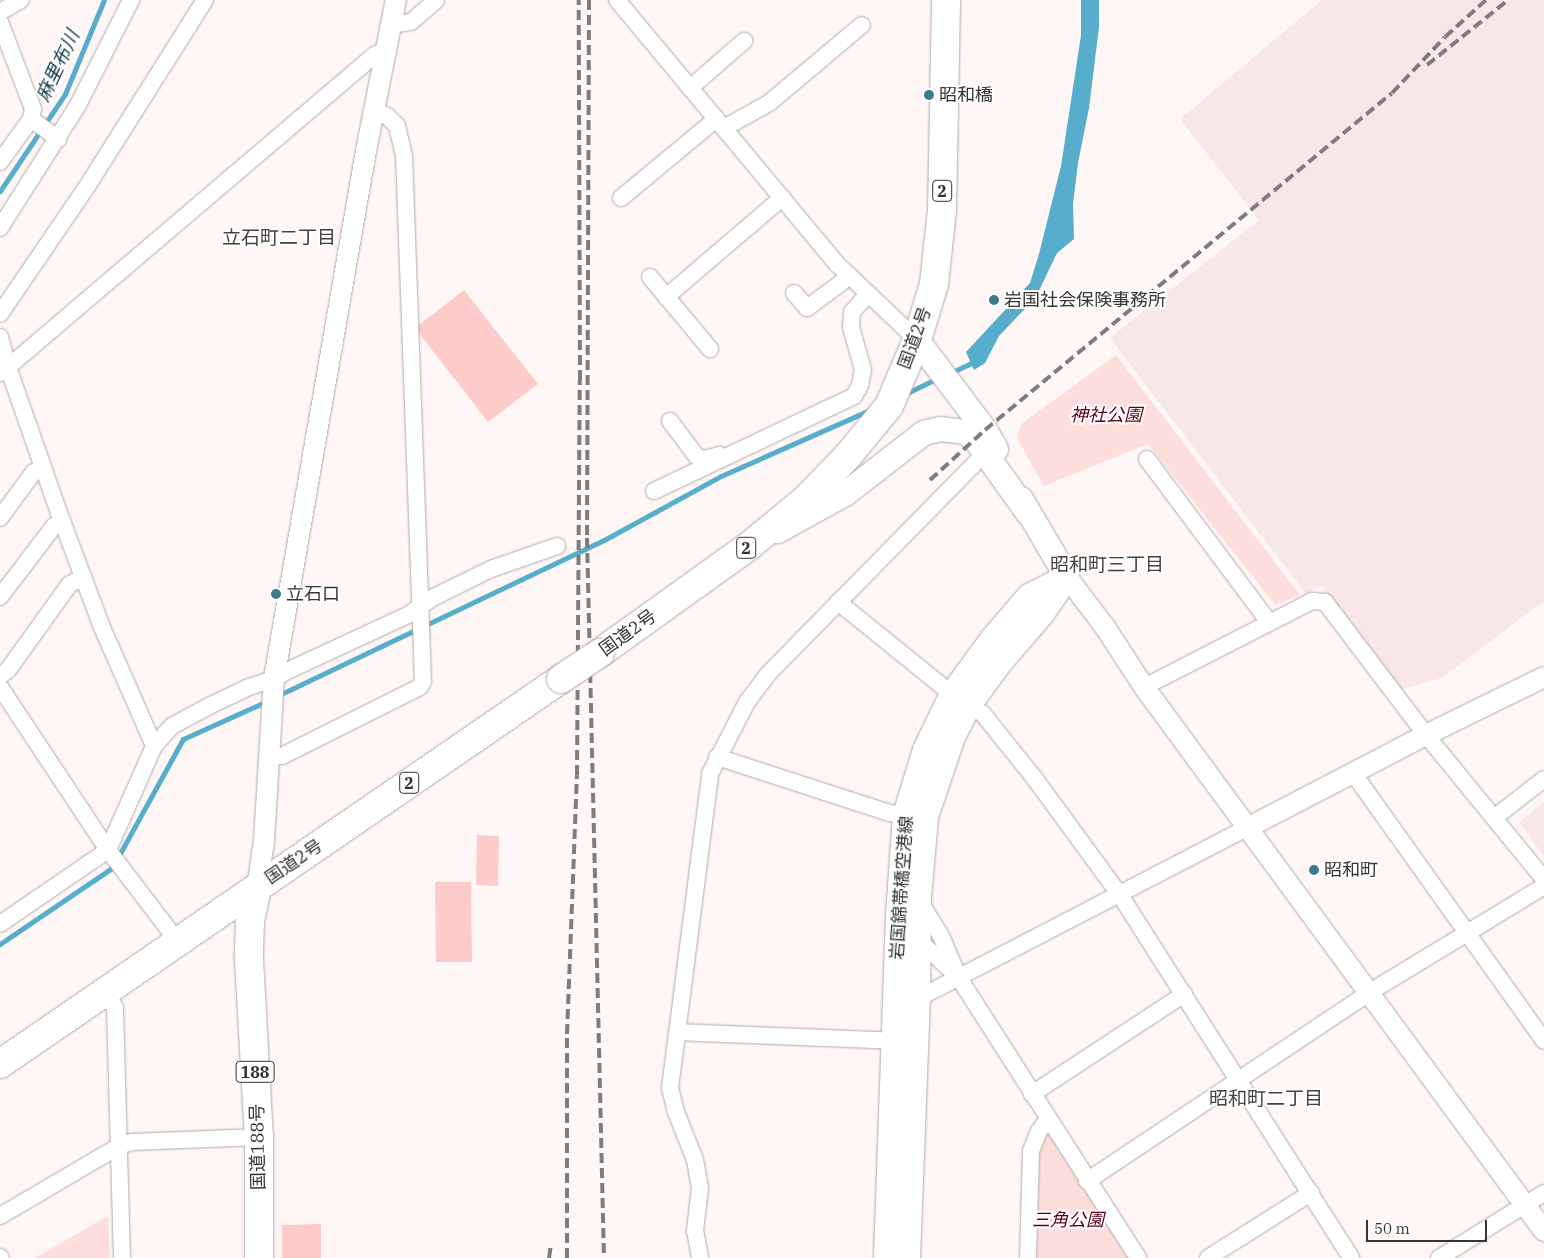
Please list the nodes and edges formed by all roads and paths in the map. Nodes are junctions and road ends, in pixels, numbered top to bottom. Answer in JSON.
{"nodes":[{"id":1,"x":21,"y":0,"type":"edge"},
{"id":2,"x":131,"y":0,"type":"edge"},
{"id":3,"x":205,"y":0,"type":"edge"},
{"id":4,"x":396,"y":0,"type":"edge"},
{"id":5,"x":436,"y":0,"type":"edge"},
{"id":6,"x":617,"y":0,"type":"edge"},
{"id":7,"x":946,"y":0,"type":"edge"},
{"id":8,"x":0,"y":12,"type":"edge"},
{"id":9,"x":0,"y":22,"type":"edge"},
{"id":10,"x":391,"y":25,"type":"junction"},
{"id":11,"x":862,"y":25,"type":"dead end"},
{"id":12,"x":744,"y":41,"type":"dead end"},
{"id":13,"x":386,"y":50,"type":"junction"},
{"id":14,"x":690,"y":88,"type":"junction"},
{"id":15,"x":374,"y":110,"type":"junction"},
{"id":16,"x":34,"y":121,"type":"junction"},
{"id":17,"x":720,"y":124,"type":"junction"},
{"id":18,"x":55,"y":137,"type":"junction"},
{"id":19,"x":0,"y":162,"type":"edge"},
{"id":20,"x":621,"y":198,"type":"dead end"},
{"id":21,"x":782,"y":198,"type":"junction"},
{"id":22,"x":0,"y":228,"type":"edge"},
{"id":23,"x":848,"y":275,"type":"junction"},
{"id":24,"x":650,"y":277,"type":"dead end"},
{"id":25,"x":794,"y":293,"type":"dead end"},
{"id":26,"x":868,"y":294,"type":"junction"},
{"id":27,"x":666,"y":297,"type":"junction"},
{"id":28,"x":0,"y":314,"type":"edge"},
{"id":29,"x":0,"y":337,"type":"edge"},
{"id":30,"x":917,"y":340,"type":"junction"},
{"id":31,"x":710,"y":349,"type":"dead end"},
{"id":32,"x":4,"y":370,"type":"edge"},
{"id":33,"x":670,"y":421,"type":"dead end"},
{"id":34,"x":989,"y":449,"type":"junction"},
{"id":35,"x":740,"y":451,"type":"junction"},
{"id":36,"x":1147,"y":459,"type":"dead end"},
{"id":37,"x":42,"y":467,"type":"junction"},
{"id":38,"x":654,"y":491,"type":"dead end"},
{"id":39,"x":0,"y":518,"type":"edge"},
{"id":40,"x":62,"y":522,"type":"junction"},
{"id":41,"x":557,"y":546,"type":"dead end"},
{"id":42,"x":749,"y":546,"type":"junction"},
{"id":43,"x":83,"y":577,"type":"junction"},
{"id":44,"x":1067,"y":578,"type":"junction"},
{"id":45,"x":0,"y":597,"type":"edge"},
{"id":46,"x":838,"y":602,"type":"junction"},
{"id":47,"x":420,"y":614,"type":"junction"},
{"id":48,"x":1269,"y":622,"type":"junction"},
{"id":49,"x":0,"y":676,"type":"edge"},
{"id":50,"x":1544,"y":677,"type":"edge"},
{"id":51,"x":273,"y":684,"type":"junction"},
{"id":52,"x":0,"y":687,"type":"edge"},
{"id":53,"x":1144,"y":687,"type":"junction"},
{"id":54,"x":961,"y":699,"type":"junction"},
{"id":55,"x":1426,"y":735,"type":"junction"},
{"id":56,"x":154,"y":746,"type":"junction"},
{"id":57,"x":268,"y":756,"type":"junction"},
{"id":58,"x":717,"y":757,"type":"junction"},
{"id":59,"x":1352,"y":773,"type":"junction"},
{"id":60,"x":1544,"y":779,"type":"edge"},
{"id":61,"x":916,"y":816,"type":"junction"},
{"id":62,"x":1494,"y":818,"type":"junction"},
{"id":63,"x":1248,"y":827,"type":"junction"},
{"id":64,"x":110,"y":853,"type":"junction"},
{"id":65,"x":1544,"y":880,"type":"edge"},
{"id":66,"x":1544,"y":886,"type":"edge"},
{"id":67,"x":256,"y":888,"type":"junction"},
{"id":68,"x":1120,"y":895,"type":"junction"},
{"id":69,"x":919,"y":900,"type":"junction"},
{"id":70,"x":898,"y":915,"type":"junction"},
{"id":71,"x":0,"y":924,"type":"edge"},
{"id":72,"x":1466,"y":933,"type":"junction"},
{"id":73,"x":178,"y":942,"type":"junction"},
{"id":74,"x":919,"y":942,"type":"junction"},
{"id":75,"x":959,"y":978,"type":"junction"},
{"id":76,"x":106,"y":991,"type":"junction"},
{"id":77,"x":1370,"y":992,"type":"junction"},
{"id":78,"x":1184,"y":994,"type":"junction"},
{"id":79,"x":907,"y":1003,"type":"junction"},
{"id":80,"x":678,"y":1032,"type":"junction"},
{"id":81,"x":906,"y":1041,"type":"junction"},
{"id":82,"x":1544,"y":1041,"type":"edge"},
{"id":83,"x":0,"y":1064,"type":"edge"},
{"id":84,"x":1239,"y":1080,"type":"junction"},
{"id":85,"x":1032,"y":1094,"type":"junction"},
{"id":86,"x":1048,"y":1119,"type":"junction"},
{"id":87,"x":259,"y":1137,"type":"junction"},
{"id":88,"x":121,"y":1145,"type":"junction"},
{"id":89,"x":1087,"y":1181,"type":"junction"},
{"id":90,"x":1311,"y":1193,"type":"junction"},
{"id":91,"x":1544,"y":1193,"type":"edge"},
{"id":92,"x":1525,"y":1205,"type":"junction"},
{"id":93,"x":0,"y":1216,"type":"edge"},
{"id":94,"x":1544,"y":1231,"type":"edge"},
{"id":95,"x":122,"y":1258,"type":"edge"},
{"id":96,"x":259,"y":1258,"type":"edge"},
{"id":97,"x":700,"y":1258,"type":"edge"},
{"id":98,"x":886,"y":1258,"type":"edge"},
{"id":99,"x":908,"y":1258,"type":"edge"},
{"id":100,"x":1028,"y":1258,"type":"edge"},
{"id":101,"x":1138,"y":1258,"type":"edge"},
{"id":102,"x":1208,"y":1258,"type":"edge"},
{"id":103,"x":1351,"y":1258,"type":"edge"},
{"id":104,"x":1439,"y":1258,"type":"edge"}],
"edges":[{"from":1,"to":8,"type":"street"},
{"from":2,"to":18,"type":"street"},
{"from":3,"to":28,"type":"street"},
{"from":4,"to":10,"type":"street"},
{"from":5,"to":10,"type":"street"},
{"from":6,"to":14,"type":"street"},
{"from":7,"to":30,"type":"highway","name":"国道2号","number":"2"},
{"from":9,"to":16,"type":"street"},
{"from":10,"to":13,"type":"street"},
{"from":11,"to":17,"type":"street"},
{"from":12,"to":14,"type":"street"},
{"from":13,"to":15,"type":"street"},
{"from":13,"to":32,"type":"street"},
{"from":14,"to":17,"type":"street"},
{"from":15,"to":47,"type":"street"},
{"from":15,"to":51,"type":"street"},
{"from":16,"to":18,"type":"street"},
{"from":16,"to":19,"type":"street"},
{"from":17,"to":20,"type":"street"},
{"from":17,"to":21,"type":"street"},
{"from":18,"to":22,"type":"street"},
{"from":21,"to":23,"type":"street"},
{"from":21,"to":27,"type":"street"},
{"from":23,"to":25,"type":"street"},
{"from":23,"to":26,"type":"street"},
{"from":24,"to":27,"type":"street"},
{"from":26,"to":30,"type":"street"},
{"from":26,"to":35,"type":"street"},
{"from":27,"to":31,"type":"street"},
{"from":29,"to":32,"type":"street"},
{"from":30,"to":34,"type":"main road"},
{"from":30,"to":42,"type":"highway","name":"国道2号","number":"2"},
{"from":32,"to":37,"type":"street"},
{"from":33,"to":35,"type":"street"},
{"from":34,"to":42,"type":"main road"},
{"from":34,"to":44,"type":"main road"},
{"from":34,"to":46,"type":"street"},
{"from":35,"to":38,"type":"street"},
{"from":36,"to":48,"type":"street"},
{"from":37,"to":39,"type":"street"},
{"from":37,"to":40,"type":"street"},
{"from":40,"to":43,"type":"street"},
{"from":40,"to":45,"type":"street"},
{"from":41,"to":47,"type":"street"},
{"from":42,"to":67,"type":"highway","name":"国道2号","number":"2","bridge":true},
{"from":43,"to":49,"type":"street"},
{"from":43,"to":56,"type":"street"},
{"from":44,"to":53,"type":"street"},
{"from":44,"to":54,"type":"main road","name":"岩国錦帯橋空港線"},
{"from":46,"to":54,"type":"street"},
{"from":46,"to":58,"type":"street"},
{"from":47,"to":51,"type":"street"},
{"from":47,"to":57,"type":"street"},
{"from":48,"to":53,"type":"street"},
{"from":48,"to":55,"type":"street"},
{"from":50,"to":55,"type":"street"},
{"from":51,"to":56,"type":"street"},
{"from":51,"to":57,"type":"street"},
{"from":52,"to":64,"type":"street"},
{"from":53,"to":63,"type":"street"},
{"from":54,"to":61,"type":"main road","name":"岩国錦帯橋空港線"},
{"from":54,"to":68,"type":"street"},
{"from":55,"to":59,"type":"street"},
{"from":55,"to":62,"type":"street"},
{"from":56,"to":64,"type":"street"},
{"from":57,"to":67,"type":"street"},
{"from":58,"to":61,"type":"street"},
{"from":58,"to":80,"type":"street"},
{"from":59,"to":63,"type":"street"},
{"from":59,"to":72,"type":"street"},
{"from":60,"to":62,"type":"street"},
{"from":61,"to":69,"type":"main road","name":"岩国錦帯橋空港線"},
{"from":61,"to":70,"type":"main road","name":"岩国錦帯橋空港線"},
{"from":62,"to":65,"type":"street"},
{"from":63,"to":68,"type":"street"},
{"from":63,"to":77,"type":"street"},
{"from":64,"to":71,"type":"street"},
{"from":64,"to":73,"type":"street"},
{"from":66,"to":72,"type":"street"},
{"from":67,"to":73,"type":"highway","name":"国道2号","number":"2"},
{"from":67,"to":87,"type":"highway","name":"国道188号","number":"188"},
{"from":68,"to":75,"type":"street"},
{"from":68,"to":78,"type":"street"},
{"from":69,"to":74,"type":"main road","name":"岩国錦帯橋空港線"},
{"from":69,"to":75,"type":"street"},
{"from":70,"to":74,"type":"street"},
{"from":70,"to":79,"type":"main road","name":"岩国錦帯橋空港線"},
{"from":72,"to":77,"type":"street"},
{"from":72,"to":82,"type":"street"},
{"from":73,"to":76,"type":"highway","name":"国道2号","number":"2"},
{"from":74,"to":75,"type":"street"},
{"from":74,"to":79,"type":"main road","name":"岩国錦帯橋空港線"},
{"from":75,"to":79,"type":"street"},
{"from":75,"to":85,"type":"street"},
{"from":76,"to":83,"type":"highway","name":"国道2号","number":"2"},
{"from":76,"to":88,"type":"street"},
{"from":77,"to":84,"type":"street"},
{"from":77,"to":92,"type":"street"},
{"from":78,"to":84,"type":"street"},
{"from":78,"to":85,"type":"street"},
{"from":79,"to":81,"type":"main road","name":"岩国錦帯橋空港線"},
{"from":80,"to":81,"type":"street"},
{"from":80,"to":97,"type":"street"},
{"from":81,"to":98,"type":"main road","name":"岩国錦帯橋空港線"},
{"from":81,"to":99,"type":"main road","name":"岩国錦帯橋空港線"},
{"from":84,"to":89,"type":"street"},
{"from":84,"to":90,"type":"street"},
{"from":85,"to":86,"type":"street"},
{"from":86,"to":89,"type":"street"},
{"from":86,"to":100,"type":"street"},
{"from":87,"to":88,"type":"street"},
{"from":87,"to":96,"type":"highway","name":"国道188号","number":"188"},
{"from":88,"to":93,"type":"street"},
{"from":88,"to":95,"type":"street"},
{"from":89,"to":101,"type":"street"},
{"from":90,"to":102,"type":"street"},
{"from":90,"to":103,"type":"street"},
{"from":91,"to":92,"type":"street"},
{"from":92,"to":94,"type":"street"},
{"from":92,"to":104,"type":"street"}]}
